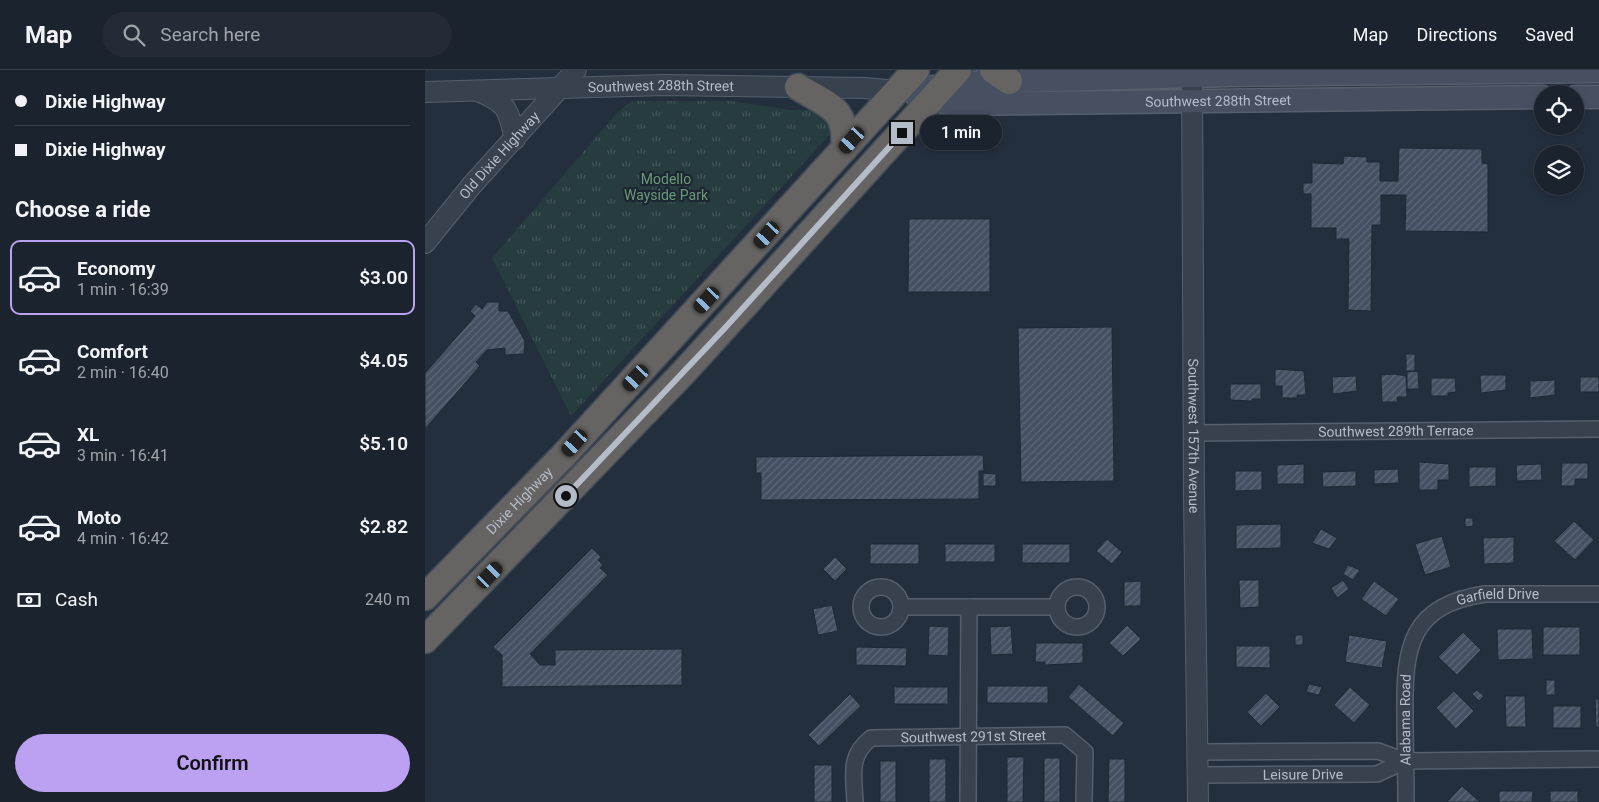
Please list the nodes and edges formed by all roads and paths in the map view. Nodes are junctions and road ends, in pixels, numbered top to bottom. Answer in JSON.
{"nodes":[{"id":1,"x":576,"y":70,"type":"edge"},
{"id":2,"x":916,"y":70,"type":"edge"},
{"id":3,"x":1592,"y":71,"type":"edge"},
{"id":4,"x":1192,"y":73,"type":"edge"},
{"id":5,"x":1001,"y":76,"type":"edge"},
{"id":6,"x":945,"y":84,"type":"edge"},
{"id":7,"x":562,"y":86,"type":"junction"},
{"id":8,"x":798,"y":87,"type":"junction"},
{"id":9,"x":473,"y":90,"type":"junction"},
{"id":10,"x":897,"y":91,"type":"junction"},
{"id":11,"x":425,"y":92,"type":"edge"},
{"id":12,"x":1534,"y":97,"type":"edge"},
{"id":13,"x":1588,"y":97,"type":"edge"},
{"id":14,"x":1193,"y":101,"type":"junction"},
{"id":15,"x":515,"y":139,"type":"junction"},
{"id":16,"x":844,"y":149,"type":"junction"},
{"id":17,"x":425,"y":243,"type":"edge"},
{"id":18,"x":745,"y":259,"type":"junction"},
{"id":19,"x":655,"y":403,"type":"junction"},
{"id":20,"x":1599,"y":429,"type":"edge"},
{"id":21,"x":1194,"y":433,"type":"junction"},
{"id":22,"x":533,"y":488,"type":"junction"},
{"id":23,"x":1599,"y":594,"type":"edge"},
{"id":24,"x":425,"y":597,"type":"edge"},
{"id":25,"x":901,"y":607,"type":"dead end"},
{"id":26,"x":969,"y":607,"type":"junction"},
{"id":27,"x":1057,"y":607,"type":"dead end"},
{"id":28,"x":425,"y":620,"type":"edge"},
{"id":29,"x":1413,"y":639,"type":"joint"},
{"id":30,"x":425,"y":640,"type":"edge"},
{"id":31,"x":968,"y":735,"type":"junction"},
{"id":32,"x":1197,"y":752,"type":"junction"},
{"id":33,"x":1599,"y":759,"type":"edge"},
{"id":34,"x":1405,"y":761,"type":"junction"},
{"id":35,"x":1198,"y":775,"type":"junction"},
{"id":36,"x":855,"y":802,"type":"edge"},
{"id":37,"x":968,"y":802,"type":"edge"},
{"id":38,"x":1084,"y":802,"type":"edge"},
{"id":39,"x":1198,"y":802,"type":"edge"},
{"id":40,"x":1406,"y":802,"type":"edge"}],
"edges":[{"from":1,"to":7,"type":"street","name":"Old Dixie Highway"},
{"from":2,"to":10,"type":"highway","name":"Dixie Highway"},
{"from":3,"to":4,"type":"main road","name":"Southwest 288th Street"},
{"from":3,"to":13,"type":"street"},
{"from":4,"to":5,"type":"main road","name":"Southwest 288th Street"},
{"from":4,"to":14,"type":"street","name":"Southwest 157th Avenue"},
{"from":5,"to":6,"type":"main road","name":"Southwest 288th Street"},
{"from":6,"to":10,"type":"main road","name":"Southwest 288th Street"},
{"from":6,"to":14,"type":"main road","name":"Southwest 288th Street"},
{"from":6,"to":19,"type":"highway"},
{"from":7,"to":8,"type":"street","name":"Southwest 288th Street"},
{"from":7,"to":9,"type":"street","name":"Southwest 288th Street"},
{"from":7,"to":15,"type":"street","name":"Old Dixie Highway"},
{"from":8,"to":10,"type":"street","name":"Southwest 288th Street"},
{"from":8,"to":16,"type":"highway"},
{"from":9,"to":11,"type":"street","name":"Southwest 288th Street"},
{"from":9,"to":15,"type":"street"},
{"from":10,"to":16,"type":"highway","name":"Dixie Highway"},
{"from":12,"to":14,"type":"main road","name":"Southwest 288th Street"},
{"from":14,"to":21,"type":"street","name":"Southwest 157th Avenue"},
{"from":15,"to":17,"type":"street","name":"Old Dixie Highway"},
{"from":16,"to":18,"type":"highway","name":"Dixie Highway"},
{"from":18,"to":19,"type":"highway"},
{"from":18,"to":22,"type":"highway","name":"Dixie Highway"},
{"from":19,"to":30,"type":"highway"},
{"from":20,"to":21,"type":"street","name":"Southwest 289th Terrace"},
{"from":21,"to":32,"type":"street","name":"Southwest 157th Avenue"},
{"from":22,"to":24,"type":"highway","name":"Dixie Highway"},
{"from":22,"to":28,"type":"highway"},
{"from":23,"to":29,"type":"street","name":"Garfield Drive"},
{"from":25,"to":26,"type":"street"},
{"from":26,"to":27,"type":"street"},
{"from":26,"to":31,"type":"street"},
{"from":29,"to":34,"type":"street","name":"Alabama Road"},
{"from":31,"to":36,"type":"street","name":"Southwest 291st Street"},
{"from":31,"to":37,"type":"street"},
{"from":31,"to":38,"type":"street","name":"Southwest 291st Street"},
{"from":32,"to":34,"type":"street","name":"Leisure Drive"},
{"from":32,"to":35,"type":"street","name":"Southwest 157th Avenue"},
{"from":33,"to":34,"type":"street","name":"Leisure Drive"},
{"from":34,"to":35,"type":"street","name":"Leisure Drive"},
{"from":34,"to":40,"type":"street","name":"Alabama Road"},
{"from":35,"to":39,"type":"street","name":"Southwest 157th Avenue"}]}
